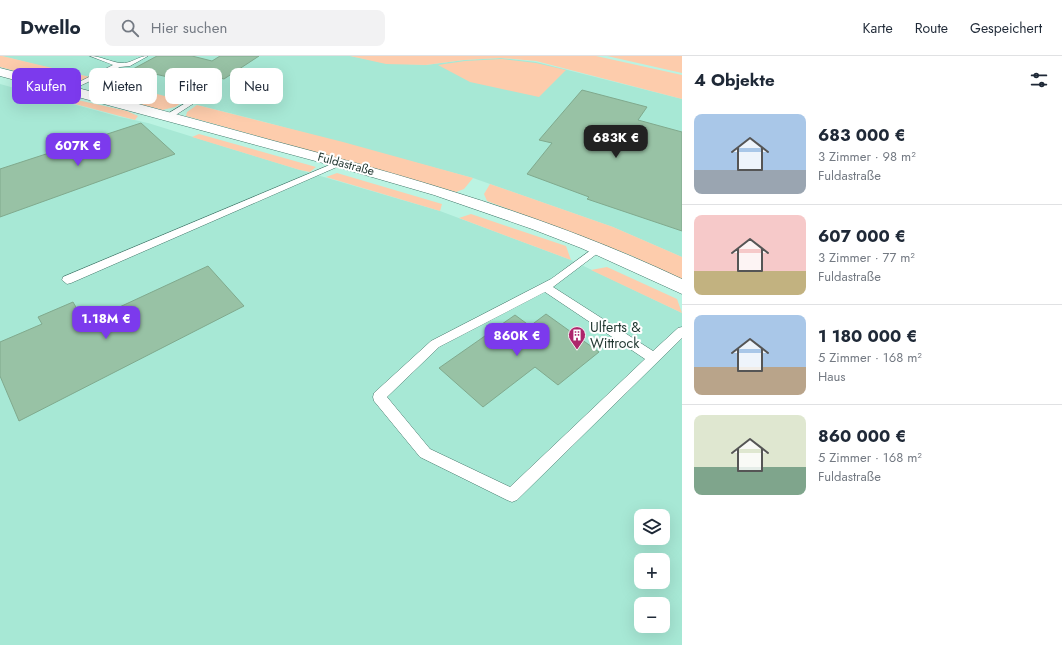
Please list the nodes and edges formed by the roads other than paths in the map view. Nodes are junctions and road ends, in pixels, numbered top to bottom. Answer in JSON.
{"nodes":[{"id":1,"x":93,"y":56,"type":"edge"},
{"id":2,"x":145,"y":56,"type":"edge"},
{"id":3,"x":119,"y":65,"type":"junction"},
{"id":4,"x":0,"y":72,"type":"edge"},
{"id":5,"x":12,"y":75,"type":"edge"},
{"id":6,"x":81,"y":83,"type":"edge"},
{"id":7,"x":81,"y":94,"type":"edge"},
{"id":8,"x":188,"y":104,"type":"edge"},
{"id":9,"x":168,"y":116,"type":"junction"},
{"id":10,"x":342,"y":163,"type":"junction"},
{"id":11,"x":598,"y":248,"type":"junction"},
{"id":12,"x":67,"y":280,"type":"dead end"},
{"id":13,"x":545,"y":287,"type":"junction"},
{"id":14,"x":682,"y":287,"type":"edge"},
{"id":15,"x":682,"y":331,"type":"edge"},
{"id":16,"x":654,"y":358,"type":"junction"}],
"edges":[{"from":1,"to":3,"type":"lane"},
{"from":2,"to":3,"type":"lane"},
{"from":3,"to":6,"type":"lane"},
{"from":4,"to":5,"type":"street","name":"Fuldastraße"},
{"from":7,"to":9,"type":"street","name":"Fuldastraße"},
{"from":8,"to":9,"type":"lane"},
{"from":9,"to":10,"type":"street","name":"Fuldastraße"},
{"from":10,"to":11,"type":"street","name":"Fuldastraße"},
{"from":10,"to":12,"type":"lane"},
{"from":11,"to":13,"type":"lane"},
{"from":11,"to":14,"type":"street","name":"Fuldastraße"},
{"from":13,"to":16,"type":"lane"},
{"from":13,"to":16,"type":"lane"},
{"from":15,"to":16,"type":"lane"}]}
